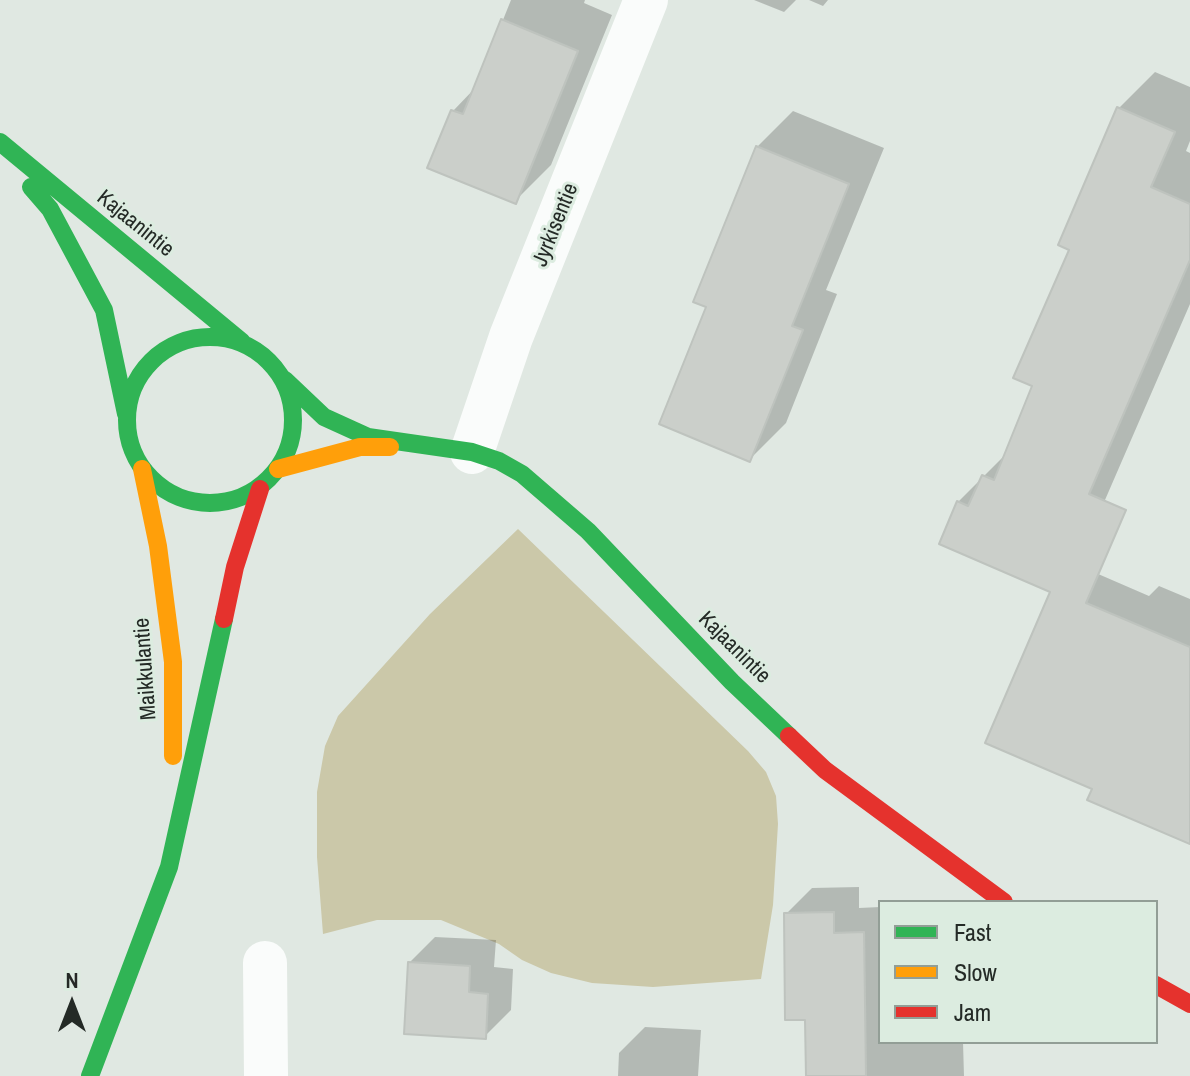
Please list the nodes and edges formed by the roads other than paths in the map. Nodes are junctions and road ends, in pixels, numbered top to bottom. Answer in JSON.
{"nodes":[{"id":1,"x":646,"y":0,"type":"edge"},
{"id":2,"x":0,"y":142,"type":"edge"},
{"id":3,"x":0,"y":152,"type":"edge"},
{"id":4,"x":242,"y":342,"type":"junction"},
{"id":5,"x":285,"y":380,"type":"junction"},
{"id":6,"x":126,"y":414,"type":"junction"},
{"id":7,"x":428,"y":445,"type":"junction"},
{"id":8,"x":472,"y":452,"type":"junction"},
{"id":9,"x":142,"y":469,"type":"junction"},
{"id":10,"x":278,"y":469,"type":"junction"},
{"id":11,"x":260,"y":489,"type":"junction"},
{"id":12,"x":169,"y":867,"type":"junction"},
{"id":13,"x":1001,"y":900,"type":"edge"},
{"id":14,"x":265,"y":963,"type":"dead end"},
{"id":15,"x":1158,"y":986,"type":"edge"},
{"id":16,"x":1190,"y":1004,"type":"edge"},
{"id":17,"x":90,"y":1076,"type":"edge"},
{"id":18,"x":266,"y":1076,"type":"edge"}],
"edges":[{"from":1,"to":8,"type":"street","name":"Jyrkisentie"},
{"from":2,"to":4,"type":"main road","name":"Kajaanintie"},
{"from":3,"to":6,"type":"main road"},
{"from":4,"to":5,"type":"main road"},
{"from":4,"to":6,"type":"main road"},
{"from":5,"to":7,"type":"main road","name":"Kajaanintie"},
{"from":5,"to":10,"type":"main road"},
{"from":6,"to":9,"type":"main road"},
{"from":7,"to":8,"type":"main road","name":"Kajaanintie"},
{"from":7,"to":10,"type":"main road","name":"Kajaanintie"},
{"from":8,"to":13,"type":"main road","name":"Kajaanintie"},
{"from":9,"to":11,"type":"main road"},
{"from":9,"to":12,"type":"main road","name":"Maikkulantie"},
{"from":10,"to":11,"type":"main road"},
{"from":11,"to":12,"type":"main road","name":"Maikkulantie"},
{"from":12,"to":17,"type":"main road","name":"Maikkulantie"},
{"from":14,"to":18,"type":"street"},
{"from":15,"to":16,"type":"main road"}]}
